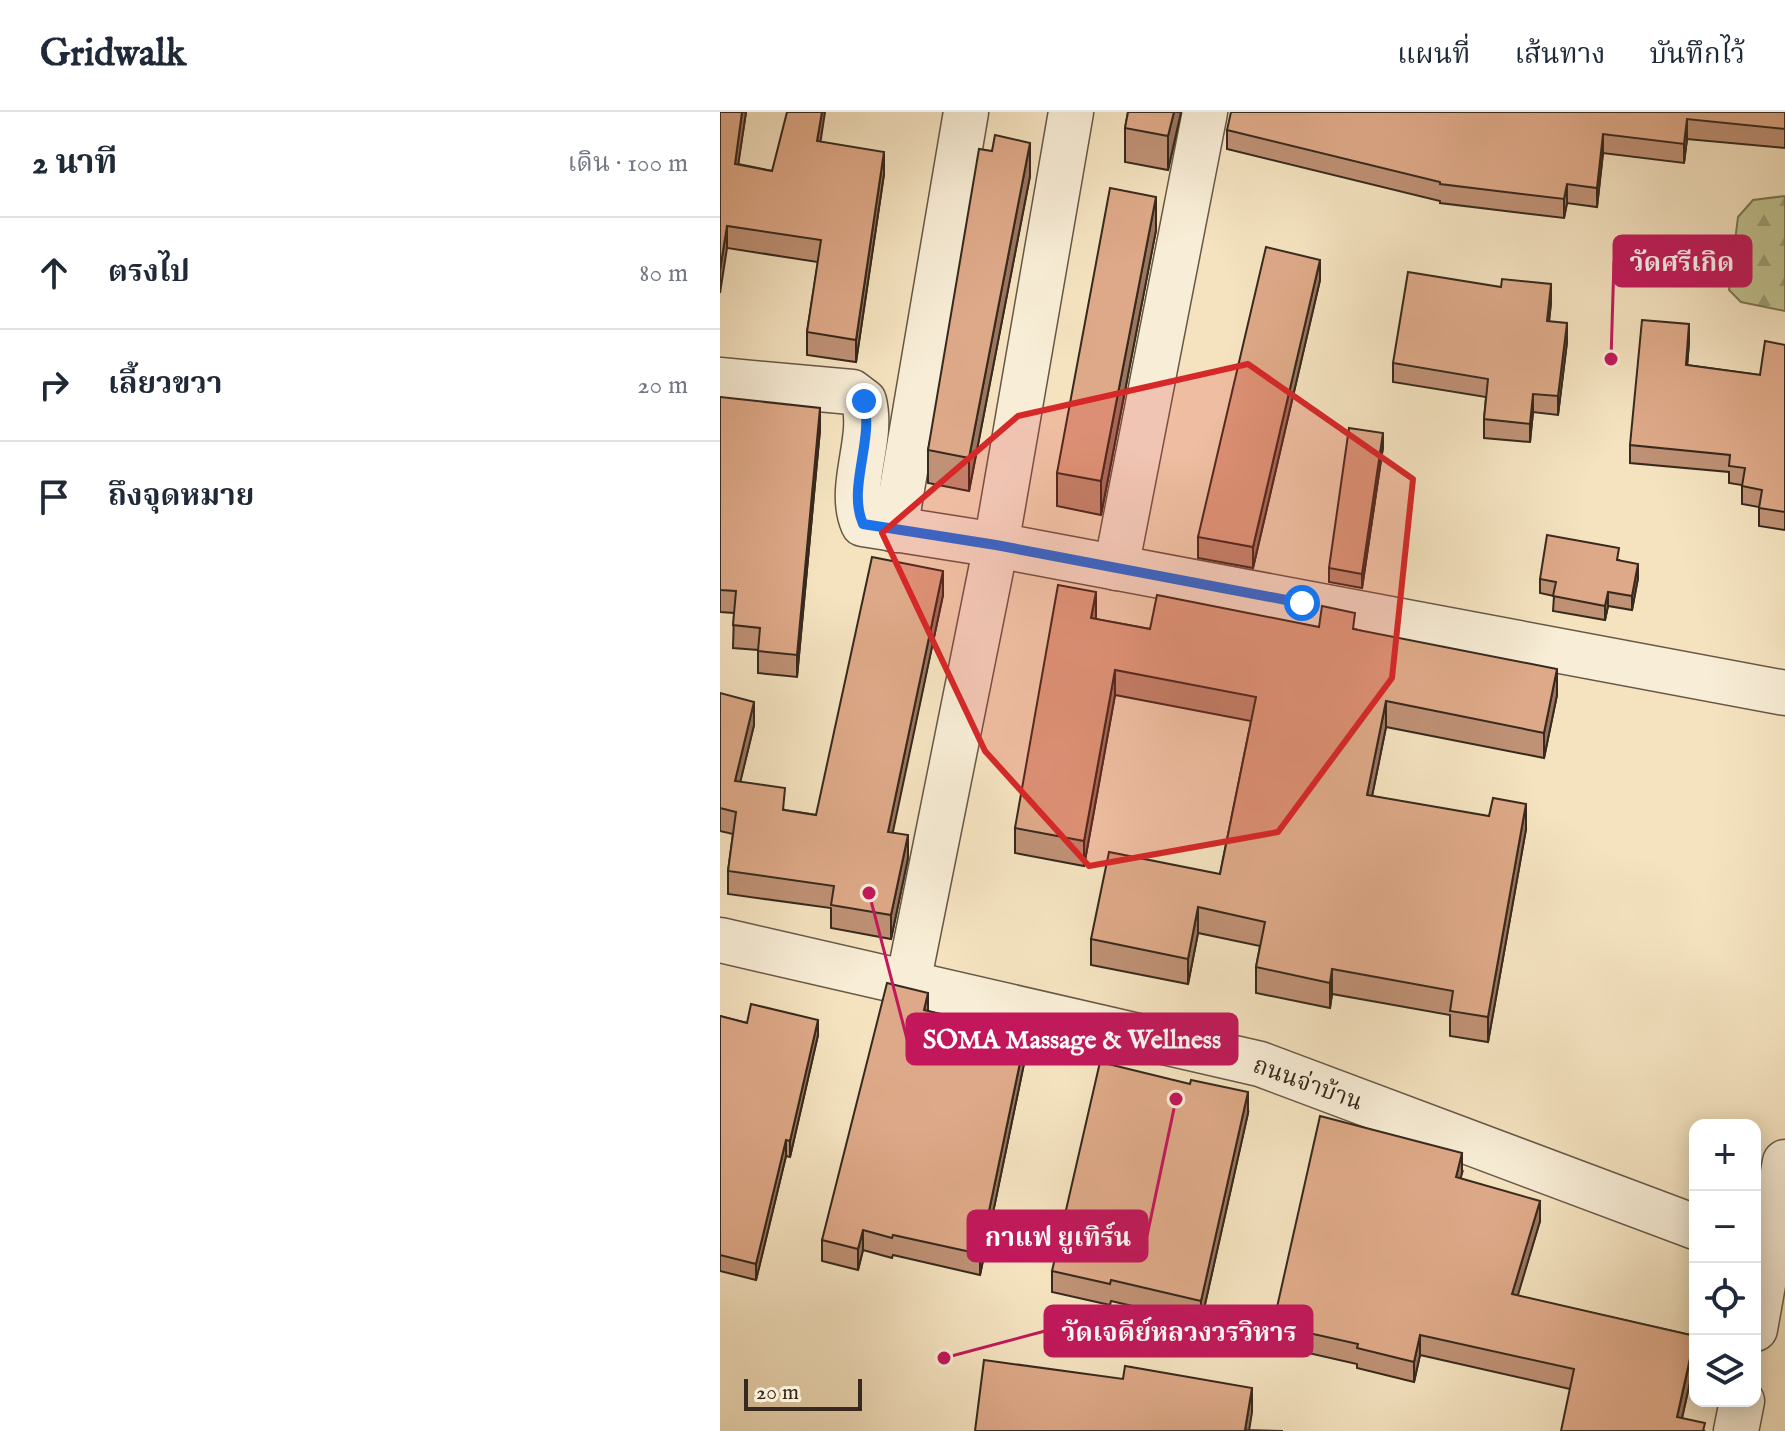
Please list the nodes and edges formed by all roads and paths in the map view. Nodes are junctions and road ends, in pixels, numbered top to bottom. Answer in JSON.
{"nodes":[{"id":1,"x":966,"y":112,"type":"edge"},
{"id":2,"x":1071,"y":112,"type":"edge"},
{"id":3,"x":1205,"y":112,"type":"edge"},
{"id":4,"x":720,"y":350,"type":"edge"},
{"id":5,"x":720,"y":359,"type":"edge"},
{"id":6,"x":720,"y":380,"type":"edge"},
{"id":7,"x":895,"y":530,"type":"junction"},
{"id":8,"x":996,"y":545,"type":"junction"},
{"id":9,"x":1116,"y":568,"type":"junction"},
{"id":10,"x":1785,"y":693,"type":"edge"},
{"id":11,"x":720,"y":940,"type":"edge"},
{"id":12,"x":908,"y":983,"type":"junction"},
{"id":13,"x":1785,"y":1162,"type":"edge"},
{"id":14,"x":1689,"y":1225,"type":"edge"},
{"id":15,"x":1770,"y":1255,"type":"edge"},
{"id":16,"x":1761,"y":1299,"type":"edge"},
{"id":17,"x":1741,"y":1407,"type":"edge"},
{"id":18,"x":1736,"y":1431,"type":"edge"}],
"edges":[{"from":1,"to":7,"type":"street"},
{"from":2,"to":8,"type":"street"},
{"from":3,"to":9,"type":"street"},
{"from":4,"to":5,"type":"street"},
{"from":6,"to":7,"type":"street"},
{"from":7,"to":8,"type":"street"},
{"from":8,"to":9,"type":"street"},
{"from":8,"to":12,"type":"street"},
{"from":9,"to":10,"type":"street"},
{"from":11,"to":12,"type":"street","name":"ถนนจ่าบ้าน"},
{"from":12,"to":14,"type":"street","name":"ถนนจ่าบ้าน"},
{"from":13,"to":15,"type":"street"},
{"from":15,"to":16,"type":"street"},
{"from":17,"to":18,"type":"street"}]}
